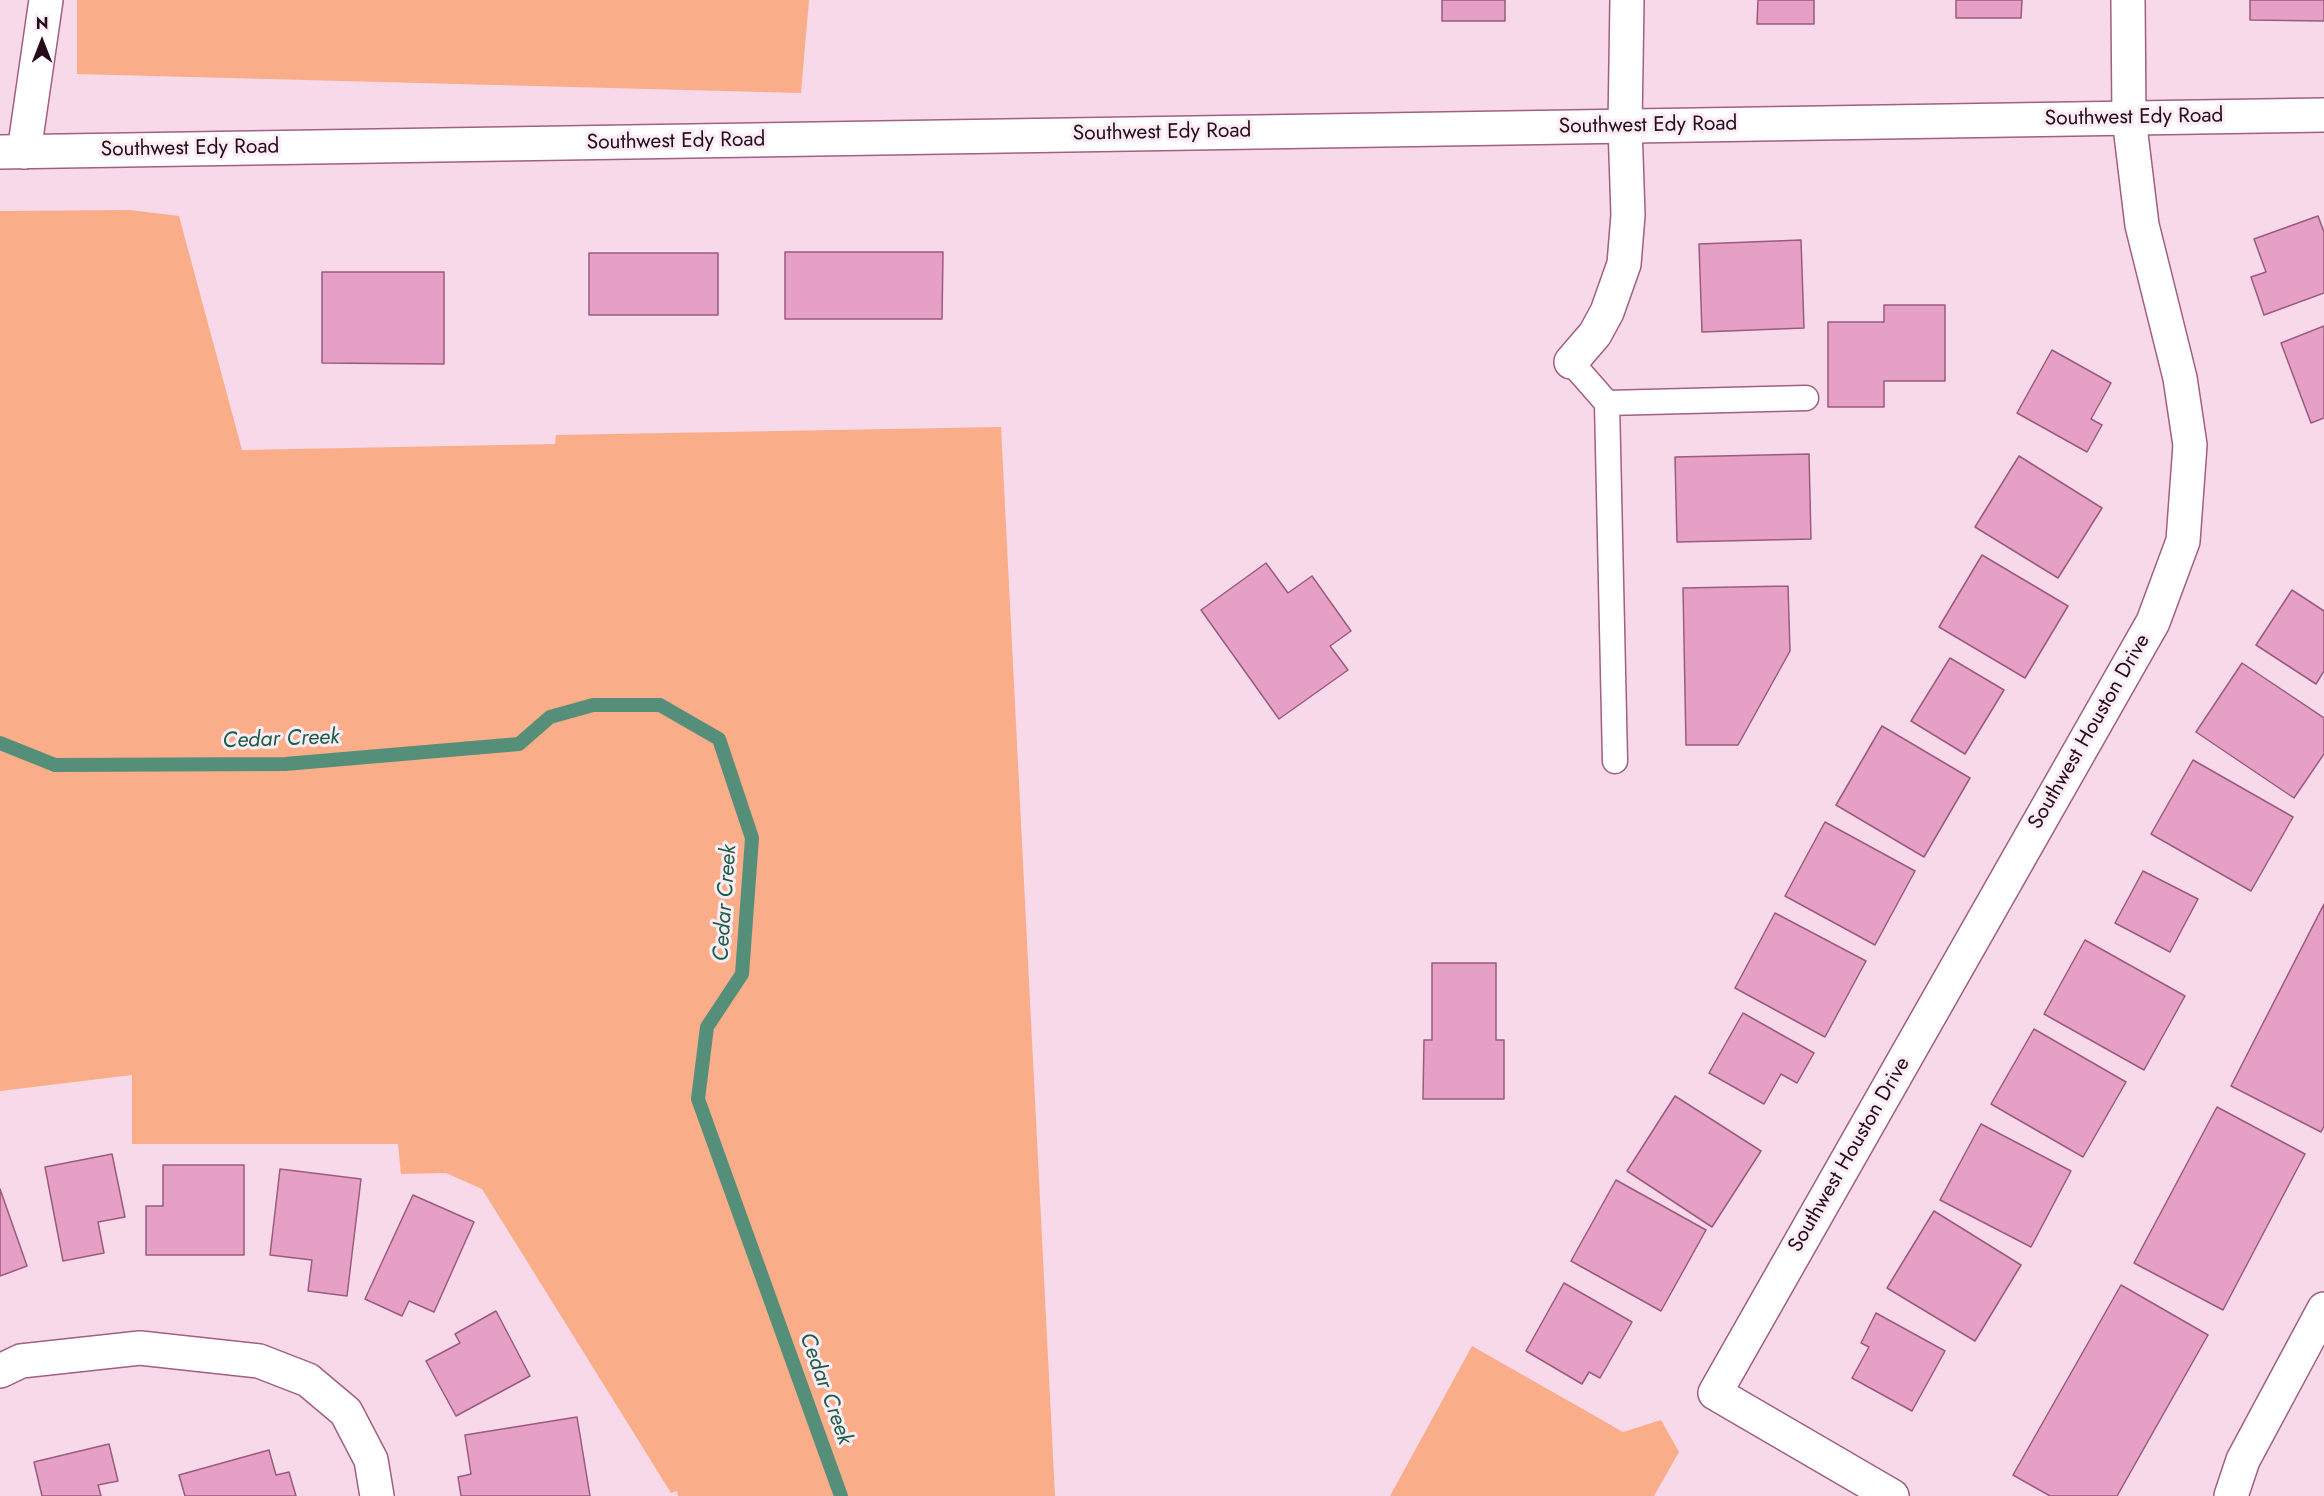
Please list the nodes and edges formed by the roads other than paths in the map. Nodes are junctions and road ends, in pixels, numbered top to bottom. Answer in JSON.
{"nodes":[{"id":1,"x":46,"y":0,"type":"edge"},
{"id":2,"x":1627,"y":0,"type":"edge"},
{"id":3,"x":2128,"y":0,"type":"edge"},
{"id":4,"x":2324,"y":115,"type":"edge"},
{"id":5,"x":2129,"y":118,"type":"junction"},
{"id":6,"x":1625,"y":126,"type":"junction"},
{"id":7,"x":12,"y":152,"type":"edge"},
{"id":8,"x":1571,"y":362,"type":"joint"},
{"id":9,"x":1806,"y":398,"type":"dead end"},
{"id":10,"x":1607,"y":403,"type":"junction"},
{"id":11,"x":1615,"y":761,"type":"dead end"},
{"id":12,"x":2324,"y":1308,"type":"edge"},
{"id":13,"x":0,"y":1371,"type":"edge"},
{"id":14,"x":377,"y":1496,"type":"edge"},
{"id":15,"x":1892,"y":1496,"type":"edge"},
{"id":16,"x":2231,"y":1496,"type":"edge"}],
"edges":[{"from":1,"to":7,"type":"street"},
{"from":2,"to":6,"type":"street"},
{"from":3,"to":5,"type":"street","name":"Southwest Houston Drive"},
{"from":4,"to":5,"type":"street","name":"Southwest Edy Road"},
{"from":5,"to":6,"type":"street","name":"Southwest Edy Road"},
{"from":5,"to":15,"type":"street","name":"Southwest Houston Drive"},
{"from":6,"to":7,"type":"street","name":"Southwest Edy Road"},
{"from":6,"to":8,"type":"street"},
{"from":8,"to":10,"type":"lane"},
{"from":9,"to":10,"type":"lane"},
{"from":10,"to":11,"type":"lane"},
{"from":12,"to":16,"type":"street"},
{"from":13,"to":14,"type":"street"}]}
